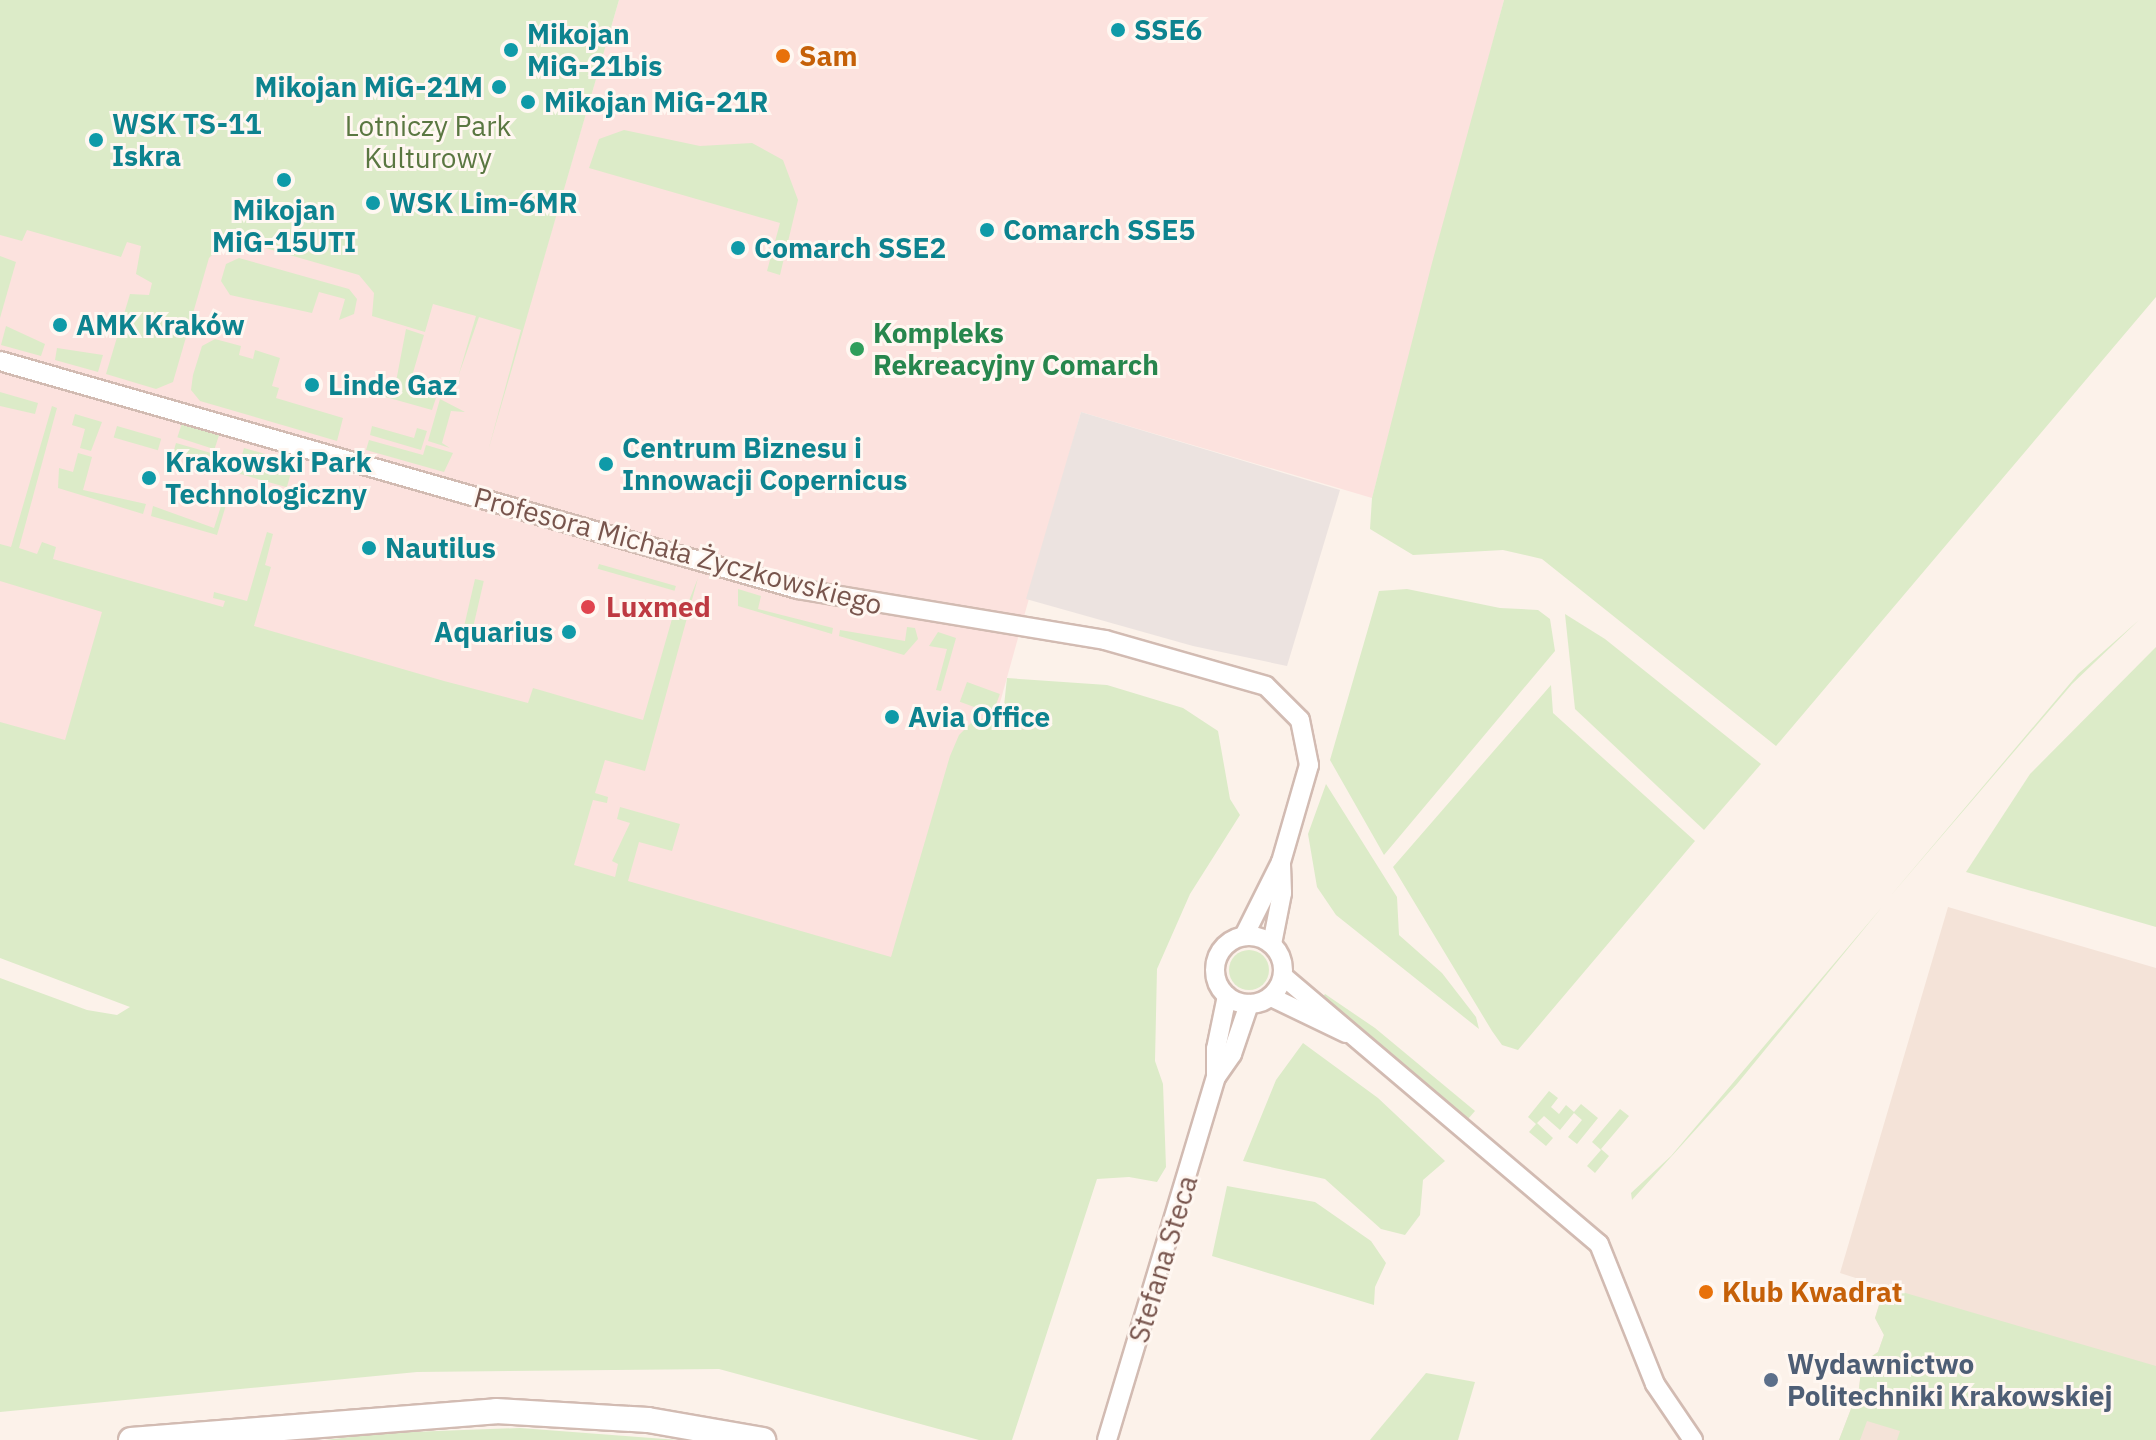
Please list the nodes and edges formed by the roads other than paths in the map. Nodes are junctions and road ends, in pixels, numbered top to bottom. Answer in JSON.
{"nodes":[{"id":1,"x":0,"y":361,"type":"edge"},
{"id":2,"x":1281,"y":862,"type":"junction"},
{"id":3,"x":1244,"y":936,"type":"junction"},
{"id":4,"x":1272,"y":944,"type":"junction"},
{"id":5,"x":1283,"y":976,"type":"junction"},
{"id":6,"x":1227,"y":996,"type":"junction"},
{"id":7,"x":1271,"y":997,"type":"junction"},
{"id":8,"x":1249,"y":1004,"type":"junction"},
{"id":9,"x":1349,"y":1034,"type":"junction"},
{"id":10,"x":1216,"y":1077,"type":"junction"},
{"id":11,"x":1687,"y":1438,"type":"edge"},
{"id":12,"x":131,"y":1440,"type":"edge"},
{"id":13,"x":763,"y":1440,"type":"edge"},
{"id":14,"x":1107,"y":1440,"type":"edge"}],
"edges":[{"from":1,"to":2,"type":"street","name":"Profesora Michała Życzkowskiego"},
{"from":2,"to":3,"type":"street","name":"Profesora Michała Życzkowskiego"},
{"from":2,"to":4,"type":"street","name":"Profesora Michała Życzkowskiego"},
{"from":3,"to":4,"type":"street"},
{"from":3,"to":6,"type":"street"},
{"from":4,"to":5,"type":"street"},
{"from":5,"to":7,"type":"street"},
{"from":5,"to":9,"type":"street"},
{"from":6,"to":8,"type":"street"},
{"from":6,"to":10,"type":"street","name":"Stefana Steca"},
{"from":7,"to":8,"type":"street"},
{"from":7,"to":9,"type":"street"},
{"from":8,"to":10,"type":"street","name":"Stefana Steca"},
{"from":9,"to":11,"type":"street"},
{"from":10,"to":14,"type":"street","name":"Stefana Steca"},
{"from":12,"to":13,"type":"main road"}]}
